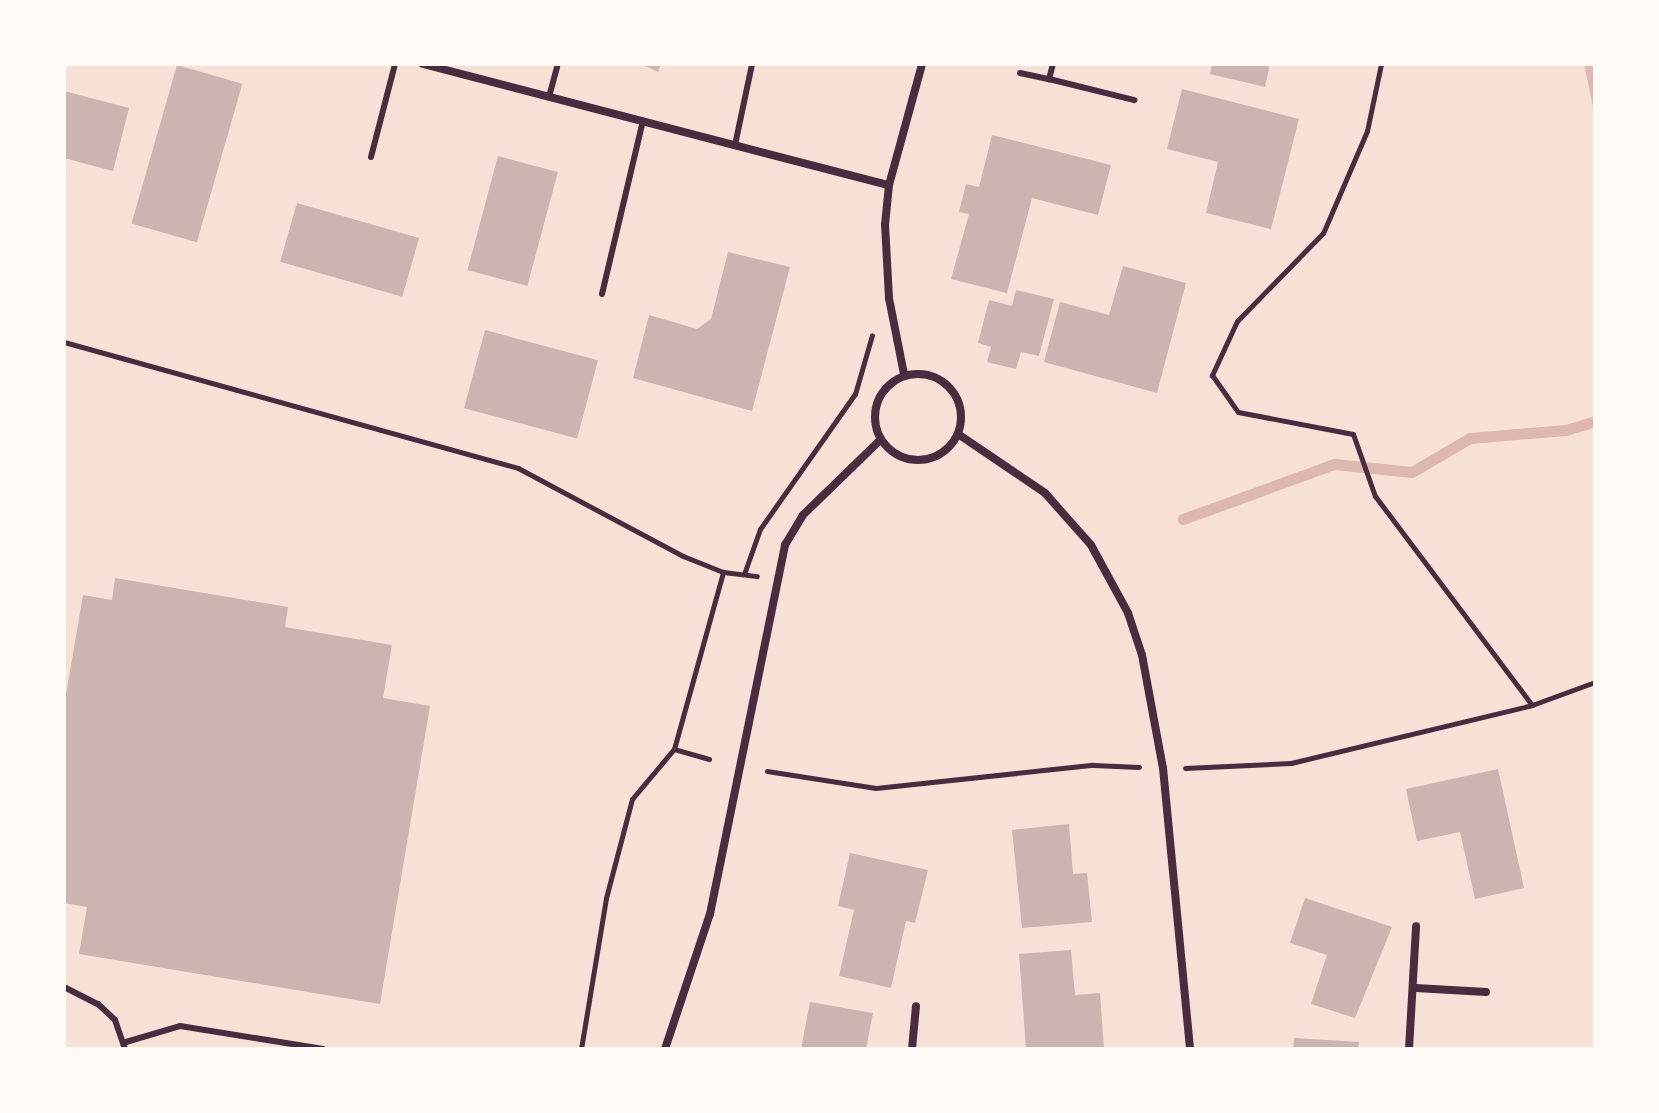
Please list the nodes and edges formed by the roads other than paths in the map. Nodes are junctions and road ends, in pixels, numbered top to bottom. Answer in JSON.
{"nodes":[{"id":1,"x":395,"y":64,"type":"edge"},
{"id":2,"x":423,"y":64,"type":"edge"},
{"id":3,"x":558,"y":64,"type":"edge"},
{"id":4,"x":752,"y":64,"type":"edge"},
{"id":5,"x":922,"y":64,"type":"edge"},
{"id":6,"x":1053,"y":64,"type":"edge"},
{"id":7,"x":1020,"y":73,"type":"dead end"},
{"id":8,"x":1049,"y":79,"type":"junction"},
{"id":9,"x":549,"y":97,"type":"junction"},
{"id":10,"x":1134,"y":100,"type":"dead end"},
{"id":11,"x":643,"y":121,"type":"junction"},
{"id":12,"x":735,"y":145,"type":"junction"},
{"id":13,"x":371,"y":157,"type":"dead end"},
{"id":14,"x":889,"y":185,"type":"junction"},
{"id":15,"x":602,"y":294,"type":"dead end"},
{"id":16,"x":904,"y":374,"type":"junction"},
{"id":17,"x":958,"y":434,"type":"junction"},
{"id":18,"x":878,"y":442,"type":"junction"},
{"id":19,"x":1416,"y":926,"type":"dead end"},
{"id":20,"x":64,"y":987,"type":"edge"},
{"id":21,"x":1416,"y":988,"type":"junction"},
{"id":22,"x":1486,"y":992,"type":"dead end"},
{"id":23,"x":916,"y":1006,"type":"dead end"},
{"id":24,"x":125,"y":1046,"type":"edge"},
{"id":25,"x":323,"y":1049,"type":"edge"},
{"id":26,"x":665,"y":1049,"type":"edge"},
{"id":27,"x":912,"y":1049,"type":"edge"},
{"id":28,"x":1190,"y":1049,"type":"edge"},
{"id":29,"x":1409,"y":1049,"type":"edge"}],
"edges":[{"from":1,"to":13,"type":"lane"},
{"from":2,"to":9,"type":"street"},
{"from":3,"to":9,"type":"lane"},
{"from":4,"to":12,"type":"lane"},
{"from":5,"to":14,"type":"street"},
{"from":6,"to":8,"type":"lane"},
{"from":7,"to":8,"type":"lane"},
{"from":8,"to":10,"type":"lane"},
{"from":9,"to":11,"type":"street"},
{"from":11,"to":12,"type":"street"},
{"from":11,"to":15,"type":"lane"},
{"from":12,"to":14,"type":"street"},
{"from":14,"to":16,"type":"street"},
{"from":16,"to":17,"type":"street"},
{"from":16,"to":18,"type":"street"},
{"from":17,"to":18,"type":"street"},
{"from":17,"to":28,"type":"street"},
{"from":18,"to":26,"type":"street"},
{"from":19,"to":21,"type":"street"},
{"from":20,"to":24,"type":"lane"},
{"from":21,"to":22,"type":"street"},
{"from":21,"to":29,"type":"street"},
{"from":23,"to":27,"type":"street"},
{"from":24,"to":25,"type":"lane"}]}
